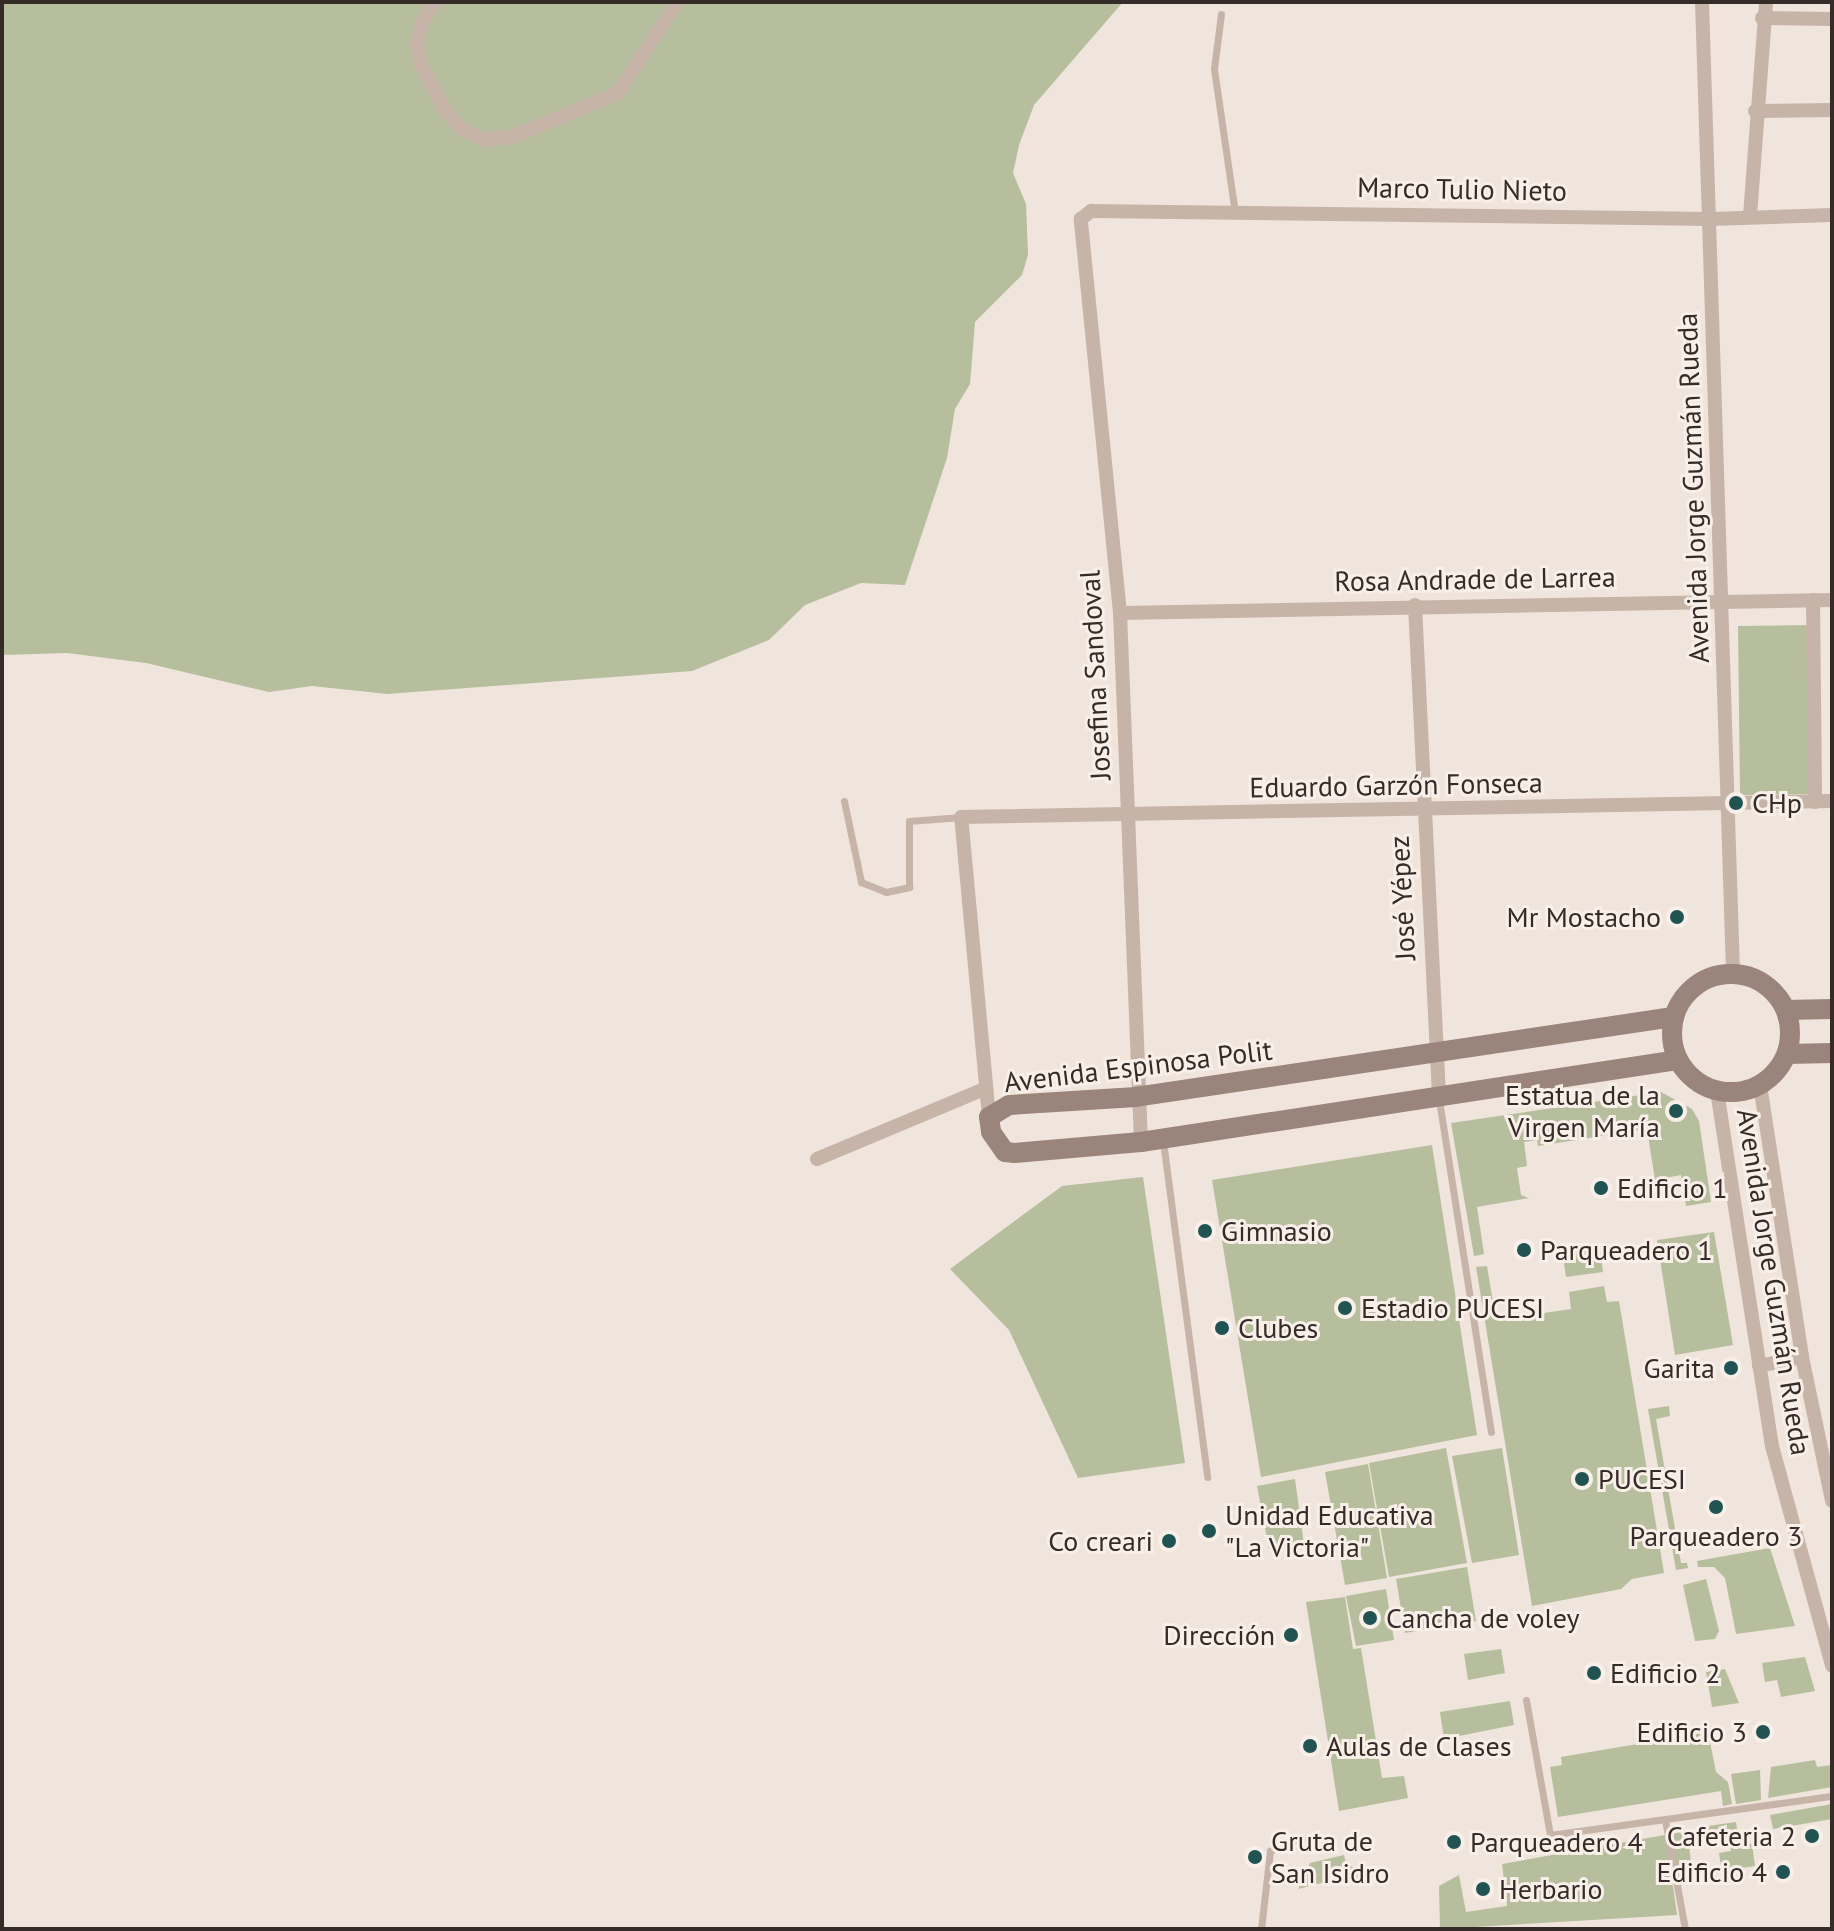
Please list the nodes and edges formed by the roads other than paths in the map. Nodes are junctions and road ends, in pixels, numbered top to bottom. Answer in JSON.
{"nodes":[{"id":1,"x":435,"y":2,"type":"edge"},
{"id":2,"x":677,"y":2,"type":"edge"},
{"id":3,"x":1702,"y":2,"type":"edge"},
{"id":4,"x":1766,"y":2,"type":"edge"},
{"id":5,"x":1221,"y":14,"type":"dead end"},
{"id":6,"x":1762,"y":18,"type":"junction"},
{"id":7,"x":1832,"y":19,"type":"edge"},
{"id":8,"x":1832,"y":110,"type":"edge"},
{"id":9,"x":1755,"y":111,"type":"junction"},
{"id":10,"x":1091,"y":211,"type":"joint"},
{"id":11,"x":1235,"y":213,"type":"junction"},
{"id":12,"x":1832,"y":215,"type":"edge"},
{"id":13,"x":1750,"y":216,"type":"junction"},
{"id":14,"x":1711,"y":219,"type":"junction"},
{"id":15,"x":1813,"y":600,"type":"junction"},
{"id":16,"x":1832,"y":600,"type":"edge"},
{"id":17,"x":1723,"y":601,"type":"junction"},
{"id":18,"x":1415,"y":605,"type":"junction"},
{"id":19,"x":1120,"y":613,"type":"junction"},
{"id":20,"x":844,"y":801,"type":"dead end"},
{"id":21,"x":1832,"y":801,"type":"edge"},
{"id":22,"x":1815,"y":802,"type":"junction"},
{"id":23,"x":1727,"y":804,"type":"junction"},
{"id":24,"x":1424,"y":810,"type":"junction"},
{"id":25,"x":1129,"y":816,"type":"junction"},
{"id":26,"x":961,"y":817,"type":"junction"},
{"id":27,"x":1733,"y":973,"type":"junction"},
{"id":28,"x":1832,"y":1009,"type":"edge"},
{"id":29,"x":1786,"y":1010,"type":"junction"},
{"id":30,"x":1673,"y":1017,"type":"junction"},
{"id":31,"x":1832,"y":1053,"type":"edge"},
{"id":32,"x":1436,"y":1054,"type":"junction"},
{"id":33,"x":1787,"y":1054,"type":"junction"},
{"id":34,"x":1677,"y":1060,"type":"junction"},
{"id":35,"x":1760,"y":1085,"type":"junction"},
{"id":36,"x":984,"y":1089,"type":"junction"},
{"id":37,"x":1717,"y":1091,"type":"junction"},
{"id":38,"x":1439,"y":1094,"type":"junction"},
{"id":39,"x":1136,"y":1097,"type":"junction"},
{"id":40,"x":989,"y":1117,"type":"junction"},
{"id":41,"x":1163,"y":1139,"type":"junction"},
{"id":42,"x":1141,"y":1142,"type":"junction"},
{"id":43,"x":817,"y":1159,"type":"dead end"},
{"id":44,"x":1802,"y":1357,"type":"junction"},
{"id":45,"x":1759,"y":1366,"type":"junction"},
{"id":46,"x":1491,"y":1432,"type":"dead end"},
{"id":47,"x":1207,"y":1477,"type":"dead end"},
{"id":48,"x":1832,"y":1501,"type":"edge"},
{"id":49,"x":1827,"y":1638,"type":"edge"},
{"id":50,"x":1832,"y":1666,"type":"edge"},
{"id":51,"x":1526,"y":1700,"type":"dead end"},
{"id":52,"x":1832,"y":1796,"type":"edge"},
{"id":53,"x":1665,"y":1820,"type":"junction"},
{"id":54,"x":1324,"y":1838,"type":"dead end"},
{"id":55,"x":1261,"y":1929,"type":"edge"},
{"id":56,"x":1685,"y":1929,"type":"edge"}],
"edges":[{"from":1,"to":2,"type":"street"},
{"from":3,"to":14,"type":"street","name":"Avenida Jorge Guzmán Rueda"},
{"from":4,"to":6,"type":"street"},
{"from":5,"to":11,"type":"lane"},
{"from":6,"to":7,"type":"street"},
{"from":6,"to":9,"type":"street"},
{"from":8,"to":9,"type":"street"},
{"from":9,"to":13,"type":"street"},
{"from":10,"to":11,"type":"street","name":"Marco Tulio Nieto"},
{"from":10,"to":19,"type":"street","name":"Josefina Sandoval"},
{"from":11,"to":14,"type":"street","name":"Marco Tulio Nieto"},
{"from":12,"to":13,"type":"street","name":"Marco Tulio Nieto"},
{"from":13,"to":14,"type":"street","name":"Marco Tulio Nieto"},
{"from":14,"to":17,"type":"street","name":"Avenida Jorge Guzmán Rueda"},
{"from":15,"to":16,"type":"street","name":"Rosa Andrade de Larrea"},
{"from":15,"to":17,"type":"street","name":"Rosa Andrade de Larrea"},
{"from":15,"to":22,"type":"street"},
{"from":17,"to":18,"type":"street","name":"Rosa Andrade de Larrea"},
{"from":17,"to":23,"type":"street","name":"Avenida Jorge Guzmán Rueda"},
{"from":18,"to":19,"type":"street","name":"Rosa Andrade de Larrea"},
{"from":18,"to":24,"type":"street","name":"José Yépez"},
{"from":19,"to":25,"type":"street","name":"Josefina Sandoval"},
{"from":20,"to":26,"type":"lane"},
{"from":21,"to":22,"type":"street","name":"Eduardo Garzón Fonseca"},
{"from":22,"to":23,"type":"street","name":"Eduardo Garzón Fonseca"},
{"from":23,"to":24,"type":"street","name":"Eduardo Garzón Fonseca"},
{"from":23,"to":27,"type":"street","name":"Avenida Jorge Guzmán Rueda"},
{"from":24,"to":25,"type":"street","name":"Eduardo Garzón Fonseca"},
{"from":24,"to":32,"type":"street","name":"José Yépez"},
{"from":25,"to":26,"type":"street","name":"Eduardo Garzón Fonseca"},
{"from":25,"to":39,"type":"street","name":"Josefina Sandoval"},
{"from":26,"to":36,"type":"street"},
{"from":27,"to":29,"type":"street"},
{"from":27,"to":30,"type":"street"},
{"from":28,"to":29,"type":"street"},
{"from":29,"to":33,"type":"street"},
{"from":30,"to":32,"type":"street","name":"Avenida Espinosa Polit"},
{"from":30,"to":34,"type":"street"},
{"from":31,"to":33,"type":"street"},
{"from":32,"to":38,"type":"street","name":"José Yépez"},
{"from":32,"to":39,"type":"street","name":"Avenida Espinosa Polit"},
{"from":33,"to":35,"type":"street"},
{"from":34,"to":37,"type":"street"},
{"from":34,"to":38,"type":"street","name":"Avenida Espinosa Polit"},
{"from":35,"to":37,"type":"street"},
{"from":35,"to":44,"type":"street","name":"Avenida Jorge Guzmán Rueda"},
{"from":36,"to":40,"type":"street"},
{"from":36,"to":43,"type":"street"},
{"from":37,"to":45,"type":"street","name":"Avenida Jorge Guzmán Rueda"},
{"from":38,"to":41,"type":"street","name":"Avenida Espinosa Polit"},
{"from":38,"to":46,"type":"lane"},
{"from":39,"to":40,"type":"street","name":"Avenida Espinosa Polit"},
{"from":39,"to":42,"type":"street","name":"Josefina Sandoval"},
{"from":40,"to":42,"type":"street","name":"Avenida Espinosa Polit"},
{"from":41,"to":42,"type":"street","name":"Avenida Espinosa Polit"},
{"from":41,"to":47,"type":"lane"},
{"from":44,"to":45,"type":"street"},
{"from":44,"to":48,"type":"street","name":"Avenida Jorge Guzmán Rueda"},
{"from":45,"to":49,"type":"street","name":"Avenida Jorge Guzmán Rueda"},
{"from":49,"to":50,"type":"street","name":"Avenida Jorge Guzmán Rueda"},
{"from":51,"to":53,"type":"lane"},
{"from":52,"to":53,"type":"lane"},
{"from":53,"to":56,"type":"lane"},
{"from":54,"to":55,"type":"lane"}]}
